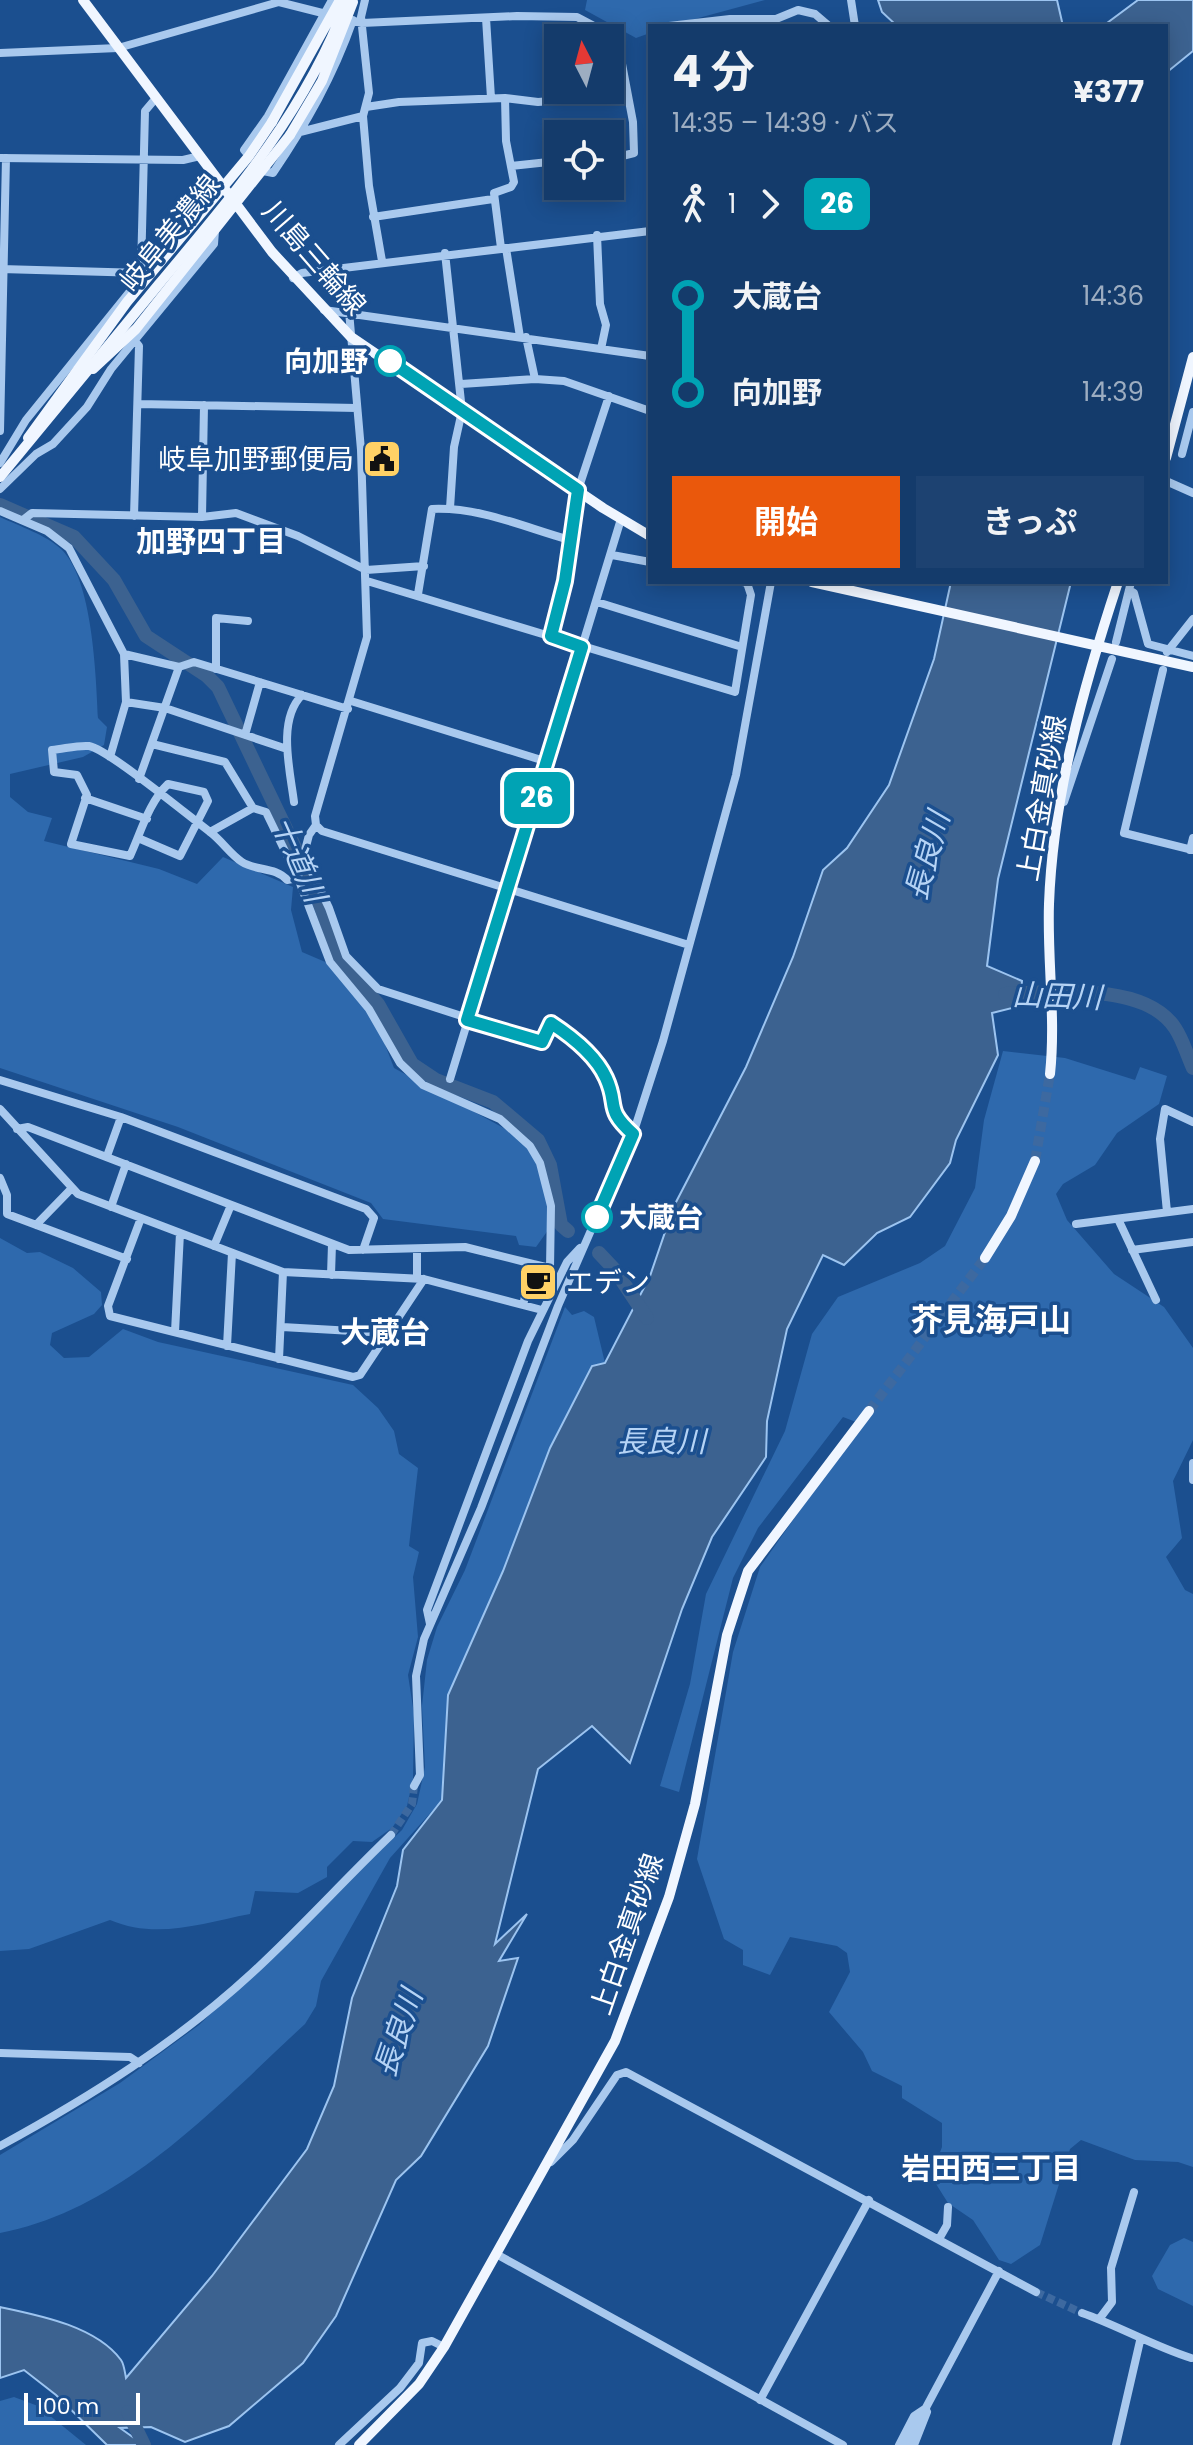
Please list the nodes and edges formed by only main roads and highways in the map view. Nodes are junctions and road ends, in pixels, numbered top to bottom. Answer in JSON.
{"nodes":[{"id":1,"x":83,"y":0,"type":"edge"},
{"id":2,"x":340,"y":0,"type":"edge"},
{"id":3,"x":347,"y":0,"type":"edge"},
{"id":4,"x":353,"y":0,"type":"edge"},
{"id":5,"x":225,"y":186,"type":"junction"},
{"id":6,"x":237,"y":204,"type":"junction"},
{"id":7,"x":1193,"y":357,"type":"edge"},
{"id":8,"x":75,"y":386,"type":"junction"},
{"id":9,"x":1168,"y":451,"type":"edge"},
{"id":10,"x":6,"y":460,"type":"edge"},
{"id":11,"x":0,"y":477,"type":"edge"},
{"id":12,"x":648,"y":535,"type":"edge"},
{"id":13,"x":821,"y":584,"type":"edge"},
{"id":14,"x":1117,"y":584,"type":"edge"},
{"id":15,"x":1098,"y":647,"type":"junction"},
{"id":16,"x":1193,"y":667,"type":"edge"},
{"id":17,"x":1050,"y":1074,"type":"tunnel mouth"},
{"id":18,"x":1035,"y":1161,"type":"tunnel mouth"},
{"id":19,"x":985,"y":1258,"type":"tunnel mouth"},
{"id":20,"x":869,"y":1411,"type":"tunnel mouth"},
{"id":21,"x":359,"y":2445,"type":"edge"}],
"edges":[{"from":1,"to":5,"type":"main road","name":"川島三輪線"},
{"from":2,"to":5,"type":"main road","bridge":true},
{"from":3,"to":8,"type":"main road","name":"岐阜美濃線","bridge":true},
{"from":4,"to":6,"type":"main road","bridge":true},
{"from":5,"to":6,"type":"main road","name":"川島三輪線"},
{"from":5,"to":10,"type":"main road","bridge":true},
{"from":6,"to":8,"type":"main road","bridge":true},
{"from":6,"to":12,"type":"main road","name":"川島三輪線"},
{"from":7,"to":9,"type":"main road"},
{"from":8,"to":10,"type":"main road","name":"岐阜美濃線","bridge":true},
{"from":10,"to":11,"type":"main road","name":"岐阜美濃線","bridge":true},
{"from":13,"to":15,"type":"main road"},
{"from":14,"to":15,"type":"main road","name":"上白金真砂線"},
{"from":15,"to":16,"type":"main road"},
{"from":15,"to":17,"type":"main road","name":"上白金真砂線"},
{"from":18,"to":19,"type":"main road"},
{"from":20,"to":21,"type":"main road","name":"上白金真砂線"}]}
